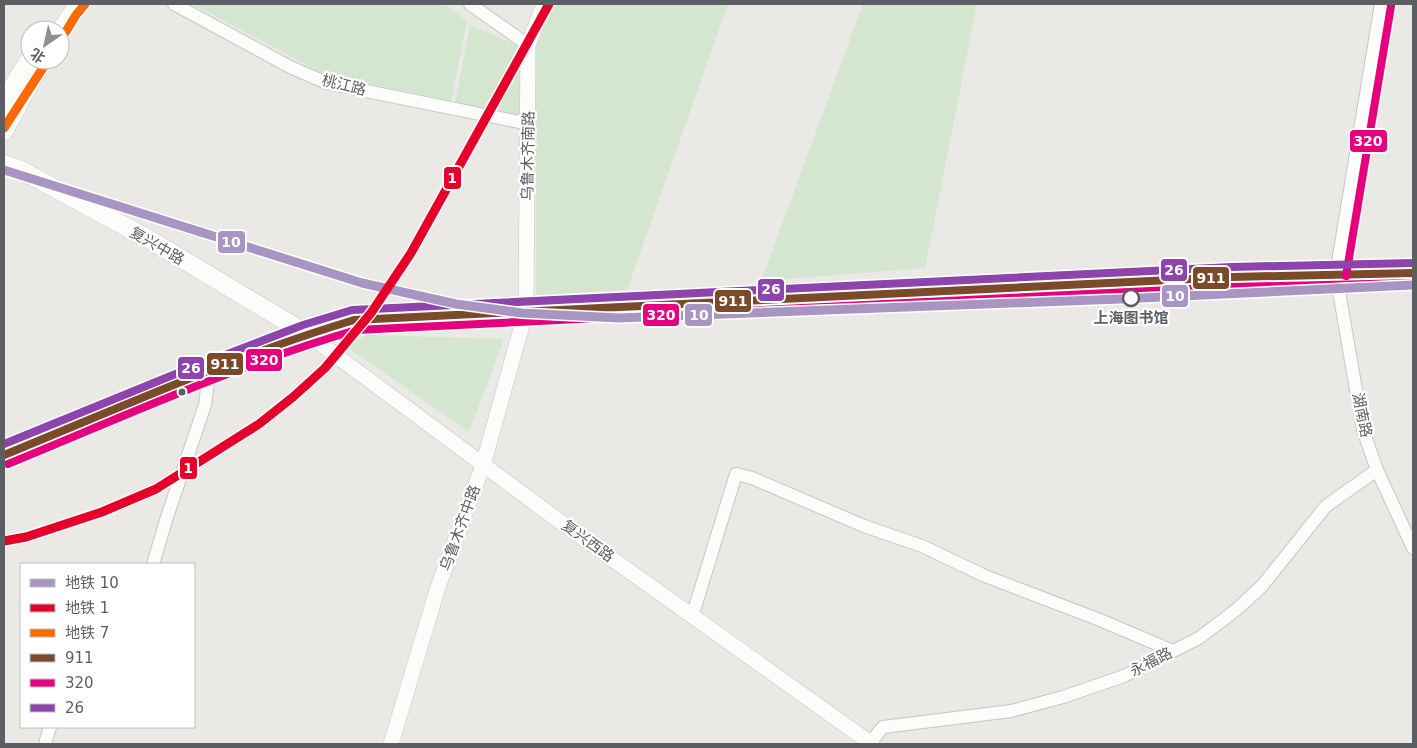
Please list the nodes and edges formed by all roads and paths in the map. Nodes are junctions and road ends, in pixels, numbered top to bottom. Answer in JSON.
{"nodes":[{"id":1,"x":66,"y":4,"type":"edge"},
{"id":2,"x":79,"y":4,"type":"edge"},
{"id":3,"x":174,"y":4,"type":"edge"},
{"id":4,"x":470,"y":4,"type":"edge"},
{"id":5,"x":544,"y":4,"type":"edge"},
{"id":6,"x":1381,"y":4,"type":"edge"},
{"id":7,"x":54,"y":20,"type":"edge"},
{"id":8,"x":68,"y":20,"type":"edge"},
{"id":9,"x":528,"y":45,"type":"junction"},
{"id":10,"x":23,"y":70,"type":"edge"},
{"id":11,"x":38,"y":70,"type":"edge"},
{"id":12,"x":4,"y":101,"type":"edge"},
{"id":13,"x":529,"y":124,"type":"junction"},
{"id":14,"x":4,"y":131,"type":"edge"},
{"id":15,"x":4,"y":164,"type":"edge"},
{"id":16,"x":1413,"y":273,"type":"edge"},
{"id":17,"x":1336,"y":274,"type":"junction"},
{"id":18,"x":526,"y":311,"type":"junction"},
{"id":19,"x":307,"y":334,"type":"junction"},
{"id":20,"x":209,"y":372,"type":"junction"},
{"id":21,"x":4,"y":455,"type":"edge"},
{"id":22,"x":483,"y":465,"type":"junction"},
{"id":23,"x":1377,"y":470,"type":"junction"},
{"id":24,"x":1413,"y":548,"type":"edge"},
{"id":25,"x":153,"y":563,"type":"edge"},
{"id":26,"x":692,"y":617,"type":"junction"},
{"id":27,"x":1173,"y":651,"type":"junction"},
{"id":28,"x":50,"y":728,"type":"edge"},
{"id":29,"x":45,"y":744,"type":"edge"},
{"id":30,"x":391,"y":744,"type":"edge"},
{"id":31,"x":870,"y":744,"type":"edge"}],
"edges":[{"from":1,"to":7,"type":"main road"},
{"from":2,"to":8,"type":"main road"},
{"from":3,"to":13,"type":"street","name":"桃江路"},
{"from":4,"to":9,"type":"street"},
{"from":5,"to":9,"type":"street","name":"乌鲁木齐南路"},
{"from":6,"to":17,"type":"street","name":"湖南路"},
{"from":9,"to":13,"type":"street","name":"乌鲁木齐南路"},
{"from":10,"to":12,"type":"main road"},
{"from":11,"to":14,"type":"main road"},
{"from":13,"to":18,"type":"street","name":"乌鲁木齐南路"},
{"from":15,"to":19,"type":"main road","name":"复兴中路"},
{"from":16,"to":17,"type":"main road"},
{"from":17,"to":18,"type":"main road"},
{"from":17,"to":23,"type":"street","name":"湖南路"},
{"from":18,"to":19,"type":"main road"},
{"from":18,"to":22,"type":"street","name":"乌鲁木齐中路"},
{"from":19,"to":20,"type":"main road"},
{"from":19,"to":22,"type":"street","name":"复兴西路"},
{"from":20,"to":21,"type":"main road"},
{"from":20,"to":25,"type":"street"},
{"from":22,"to":26,"type":"street","name":"复兴西路"},
{"from":22,"to":30,"type":"street","name":"乌鲁木齐中路"},
{"from":23,"to":24,"type":"street","name":"湖南路"},
{"from":23,"to":27,"type":"street","name":"永福路"},
{"from":26,"to":27,"type":"street"},
{"from":26,"to":31,"type":"street","name":"复兴西路"},
{"from":27,"to":31,"type":"street","name":"永福路"},
{"from":28,"to":29,"type":"street"}]}
